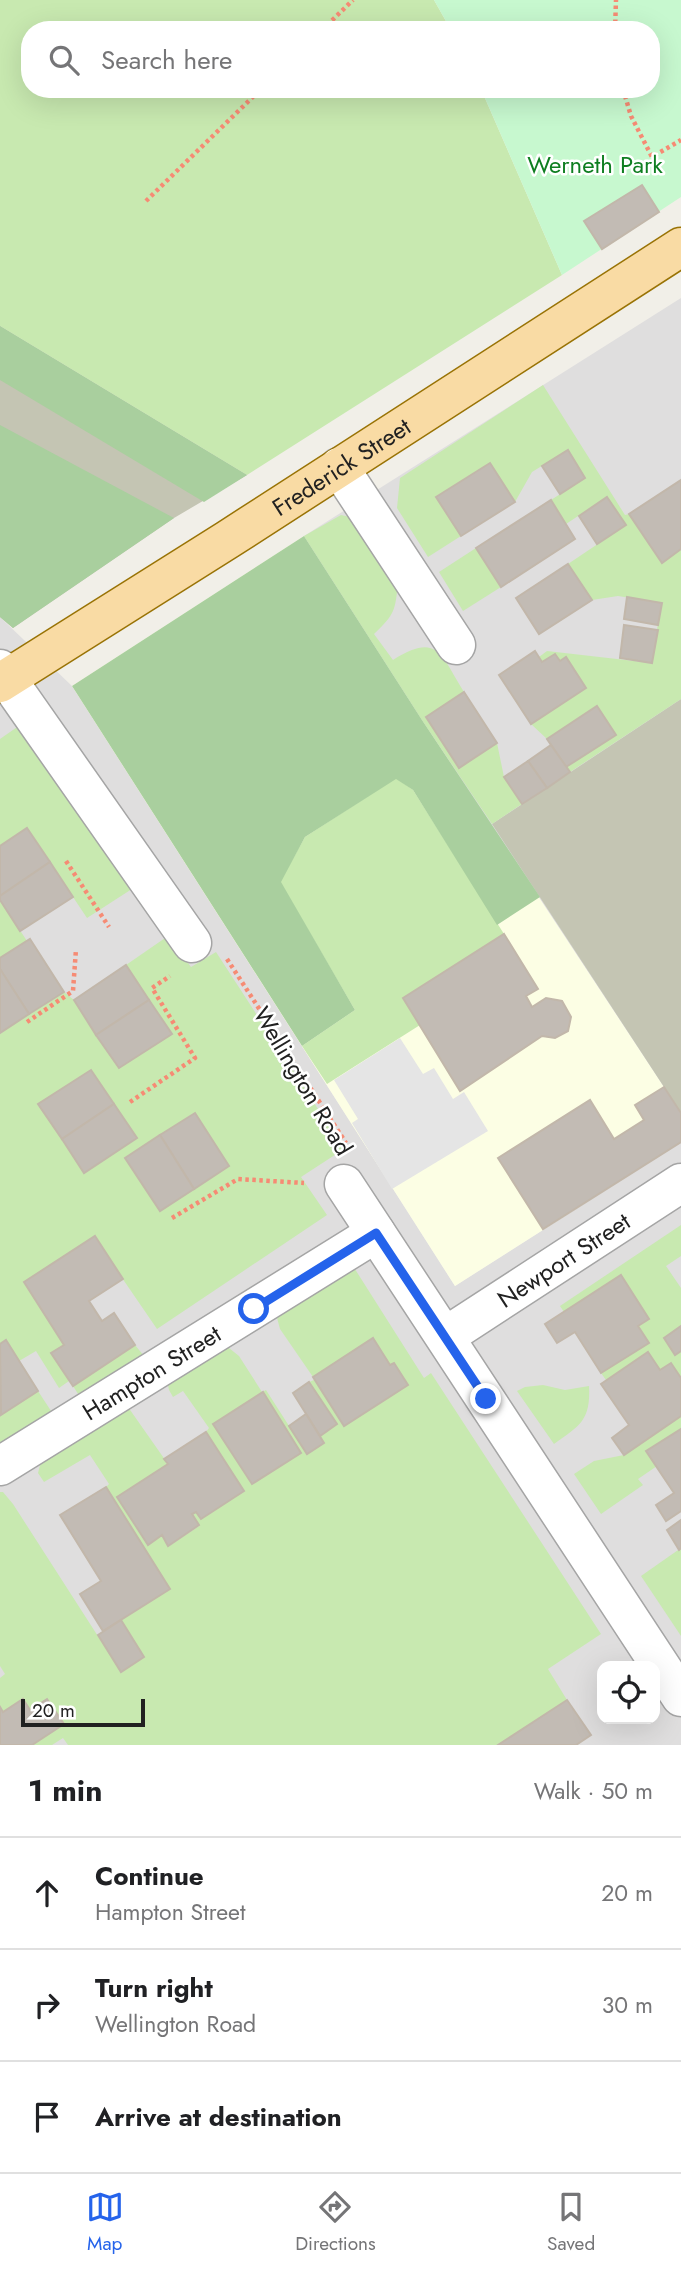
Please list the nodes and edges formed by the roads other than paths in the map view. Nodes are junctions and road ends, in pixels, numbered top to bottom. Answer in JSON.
{"nodes":[{"id":1,"x":681,"y":247,"type":"edge"},
{"id":2,"x":339,"y":467,"type":"junction"},
{"id":3,"x":456,"y":645,"type":"dead end"},
{"id":4,"x":3,"y":677,"type":"edge"},
{"id":5,"x":183,"y":958,"type":"road end"},
{"id":6,"x":681,"y":1183,"type":"edge"},
{"id":7,"x":328,"y":1184,"type":"road end"},
{"id":8,"x":376,"y":1233,"type":"junction"},
{"id":9,"x":446,"y":1336,"type":"junction"},
{"id":10,"x":0,"y":1466,"type":"edge"},
{"id":11,"x":681,"y":1697,"type":"edge"}],
"edges":[{"from":1,"to":2,"type":"main road","name":"Frederick Street"},
{"from":2,"to":3,"type":"street"},
{"from":2,"to":4,"type":"main road","name":"Frederick Street"},
{"from":4,"to":5,"type":"street"},
{"from":6,"to":9,"type":"street","name":"Newport Street"},
{"from":7,"to":8,"type":"street","name":"Wellington Road"},
{"from":8,"to":9,"type":"street","name":"Wellington Road"},
{"from":8,"to":10,"type":"street","name":"Hampton Street"},
{"from":9,"to":11,"type":"street","name":"Wellington Road"}]}
